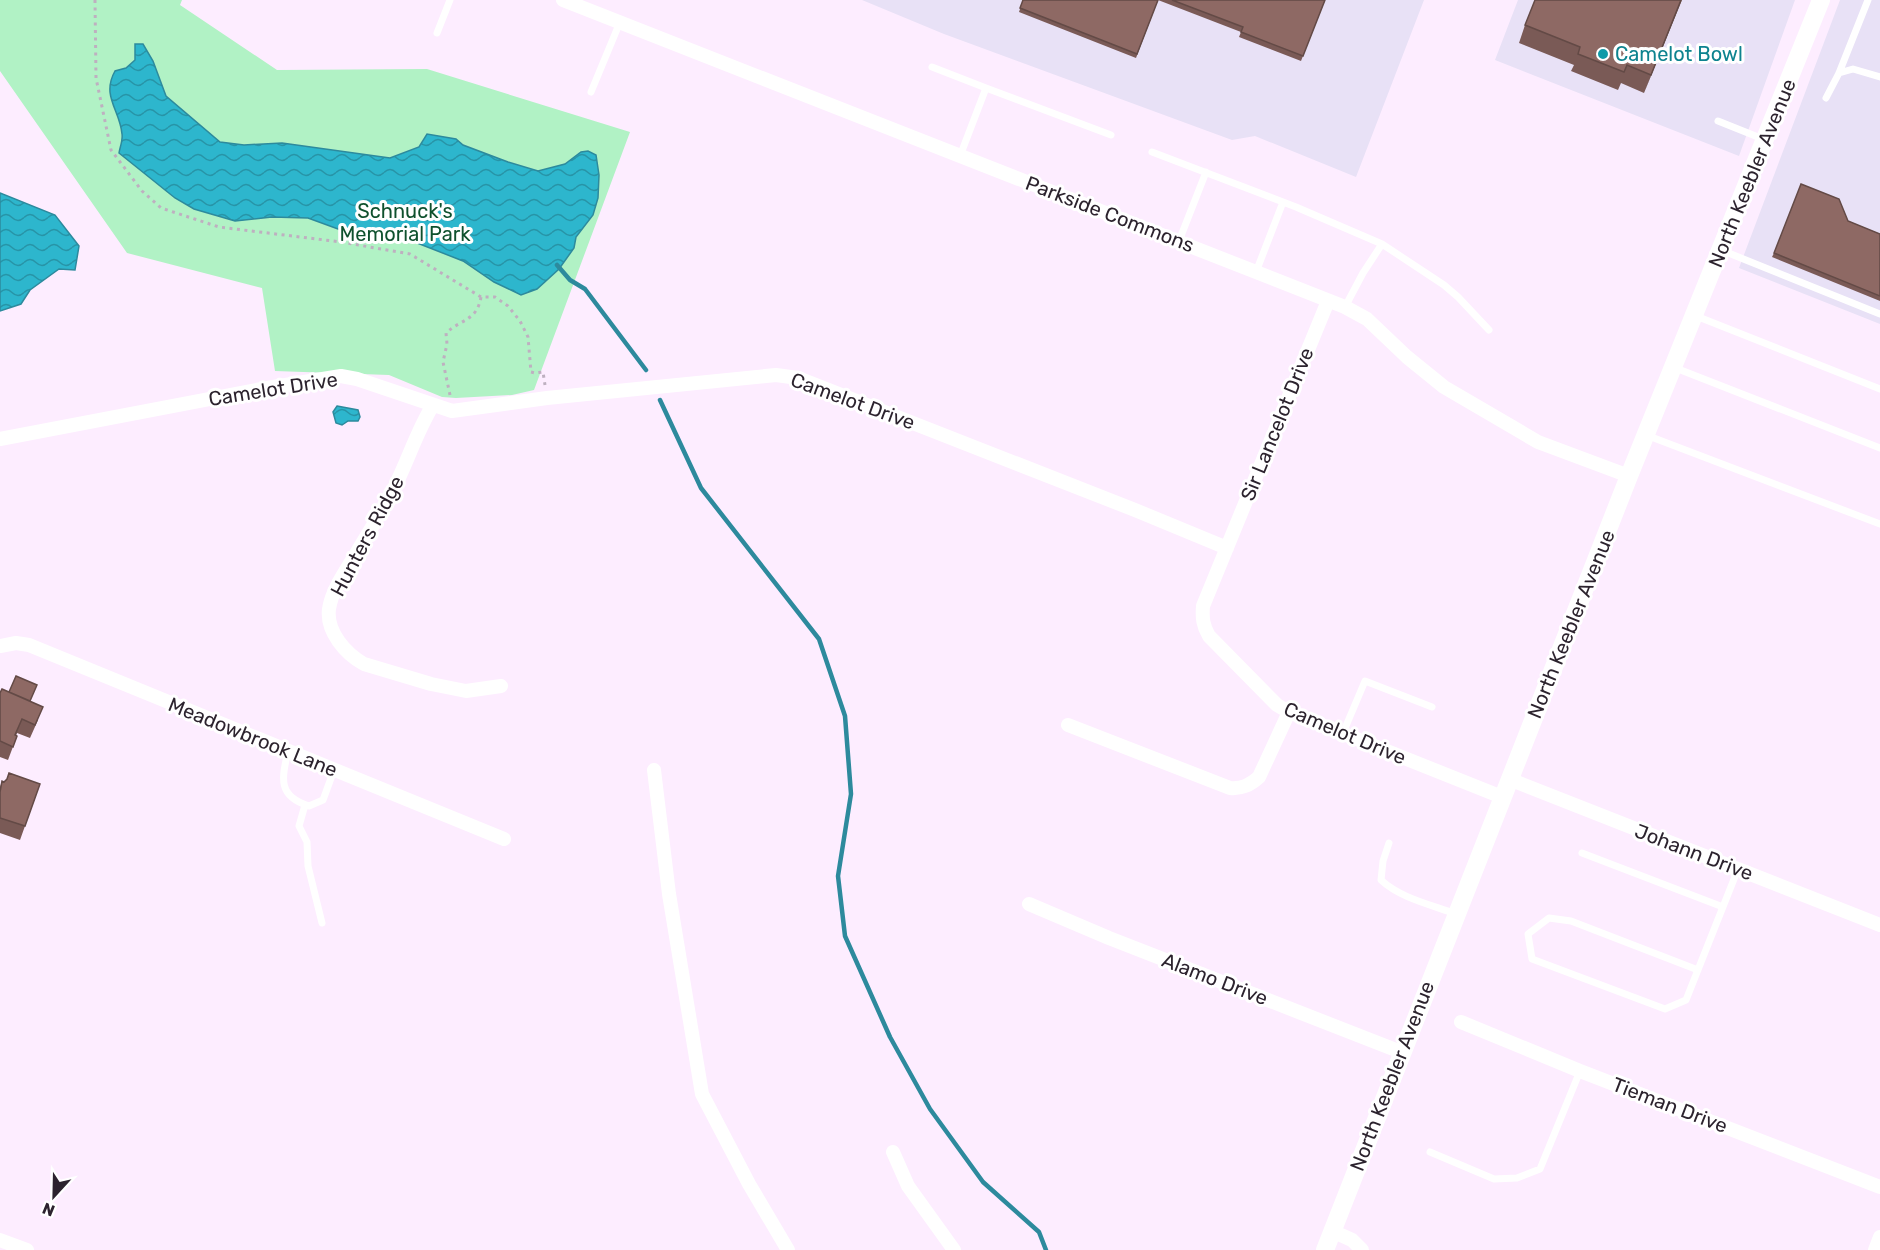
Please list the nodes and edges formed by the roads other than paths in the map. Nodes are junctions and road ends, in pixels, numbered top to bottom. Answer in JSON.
{"nodes":[{"id":1,"x":450,"y":0,"type":"edge"},
{"id":2,"x":563,"y":0,"type":"edge"},
{"id":3,"x":1821,"y":0,"type":"edge"},
{"id":4,"x":1868,"y":0,"type":"edge"},
{"id":5,"x":587,"y":4,"type":"edge"},
{"id":6,"x":620,"y":22,"type":"junction"},
{"id":7,"x":437,"y":33,"type":"dead end"},
{"id":8,"x":932,"y":67,"type":"dead end"},
{"id":9,"x":1839,"y":73,"type":"junction"},
{"id":10,"x":1880,"y":77,"type":"edge"},
{"id":11,"x":986,"y":88,"type":"junction"},
{"id":12,"x":591,"y":92,"type":"dead end"},
{"id":13,"x":1826,"y":98,"type":"dead end"},
{"id":14,"x":1718,"y":121,"type":"dead end"},
{"id":15,"x":1111,"y":135,"type":"dead end"},
{"id":16,"x":1765,"y":141,"type":"junction"},
{"id":17,"x":1152,"y":152,"type":"dead end"},
{"id":18,"x":960,"y":156,"type":"junction"},
{"id":19,"x":1206,"y":172,"type":"junction"},
{"id":20,"x":1283,"y":202,"type":"junction"},
{"id":21,"x":1179,"y":242,"type":"junction"},
{"id":22,"x":1382,"y":244,"type":"junction"},
{"id":23,"x":1721,"y":250,"type":"junction"},
{"id":24,"x":1256,"y":272,"type":"junction"},
{"id":25,"x":1328,"y":301,"type":"junction"},
{"id":26,"x":1345,"y":307,"type":"junction"},
{"id":27,"x":1880,"y":314,"type":"edge"},
{"id":28,"x":1695,"y":315,"type":"junction"},
{"id":29,"x":1489,"y":330,"type":"dead end"},
{"id":30,"x":1673,"y":367,"type":"junction"},
{"id":31,"x":1880,"y":389,"type":"edge"},
{"id":32,"x":433,"y":405,"type":"junction"},
{"id":33,"x":1646,"y":435,"type":"junction"},
{"id":34,"x":0,"y":438,"type":"edge"},
{"id":35,"x":1880,"y":448,"type":"edge"},
{"id":36,"x":1629,"y":476,"type":"junction"},
{"id":37,"x":1880,"y":524,"type":"edge"},
{"id":38,"x":1227,"y":548,"type":"junction"},
{"id":39,"x":0,"y":646,"type":"edge"},
{"id":40,"x":501,"y":686,"type":"dead end"},
{"id":41,"x":1432,"y":707,"type":"dead end"},
{"id":42,"x":1288,"y":712,"type":"junction"},
{"id":43,"x":1068,"y":725,"type":"dead end"},
{"id":44,"x":1342,"y":733,"type":"junction"},
{"id":45,"x":288,"y":751,"type":"junction"},
{"id":46,"x":334,"y":769,"type":"junction"},
{"id":47,"x":654,"y":770,"type":"dead end"},
{"id":48,"x":1509,"y":779,"type":"junction"},
{"id":49,"x":1502,"y":797,"type":"junction"},
{"id":50,"x":305,"y":805,"type":"junction"},
{"id":51,"x":504,"y":839,"type":"dead end"},
{"id":52,"x":1389,"y":843,"type":"dead end"},
{"id":53,"x":1582,"y":853,"type":"dead end"},
{"id":54,"x":1738,"y":869,"type":"junction"},
{"id":55,"x":1029,"y":904,"type":"dead end"},
{"id":56,"x":1724,"y":907,"type":"junction"},
{"id":57,"x":1456,"y":914,"type":"junction"},
{"id":58,"x":322,"y":923,"type":"dead end"},
{"id":59,"x":1880,"y":925,"type":"edge"},
{"id":60,"x":1698,"y":970,"type":"junction"},
{"id":61,"x":1461,"y":1022,"type":"dead end"},
{"id":62,"x":1401,"y":1052,"type":"junction"},
{"id":63,"x":1580,"y":1071,"type":"junction"},
{"id":64,"x":893,"y":1152,"type":"dead end"},
{"id":65,"x":1430,"y":1152,"type":"dead end"},
{"id":66,"x":1880,"y":1187,"type":"edge"},
{"id":67,"x":1332,"y":1231,"type":"junction"},
{"id":68,"x":1880,"y":1237,"type":"edge"},
{"id":69,"x":0,"y":1239,"type":"edge"},
{"id":70,"x":27,"y":1250,"type":"edge"},
{"id":71,"x":788,"y":1250,"type":"edge"},
{"id":72,"x":954,"y":1250,"type":"edge"},
{"id":73,"x":1325,"y":1250,"type":"edge"},
{"id":74,"x":1362,"y":1250,"type":"edge"},
{"id":75,"x":1875,"y":1250,"type":"edge"}],
"edges":[{"from":1,"to":7,"type":"lane"},
{"from":2,"to":5,"type":"street","name":"Parkside Commons"},
{"from":3,"to":16,"type":"street","name":"North Keebler Avenue"},
{"from":4,"to":9,"type":"lane"},
{"from":5,"to":6,"type":"street","name":"Parkside Commons"},
{"from":6,"to":12,"type":"lane"},
{"from":6,"to":18,"type":"street","name":"Parkside Commons"},
{"from":8,"to":11,"type":"lane"},
{"from":9,"to":10,"type":"lane"},
{"from":9,"to":13,"type":"lane"},
{"from":11,"to":15,"type":"lane"},
{"from":11,"to":18,"type":"lane"},
{"from":14,"to":16,"type":"lane"},
{"from":16,"to":23,"type":"street","name":"North Keebler Avenue"},
{"from":17,"to":19,"type":"lane"},
{"from":18,"to":21,"type":"street","name":"Parkside Commons"},
{"from":19,"to":20,"type":"lane"},
{"from":19,"to":21,"type":"lane"},
{"from":20,"to":22,"type":"lane"},
{"from":20,"to":24,"type":"lane"},
{"from":21,"to":24,"type":"street","name":"Parkside Commons"},
{"from":22,"to":26,"type":"lane"},
{"from":22,"to":29,"type":"lane"},
{"from":23,"to":27,"type":"lane"},
{"from":23,"to":28,"type":"street","name":"North Keebler Avenue"},
{"from":24,"to":25,"type":"street","name":"Parkside Commons"},
{"from":25,"to":26,"type":"street","name":"Parkside Commons"},
{"from":25,"to":38,"type":"street","name":"Sir Lancelot Drive"},
{"from":26,"to":36,"type":"street","name":"Parkside Commons"},
{"from":28,"to":30,"type":"street","name":"North Keebler Avenue"},
{"from":28,"to":31,"type":"lane"},
{"from":30,"to":33,"type":"street","name":"North Keebler Avenue"},
{"from":30,"to":35,"type":"lane"},
{"from":32,"to":34,"type":"street","name":"Camelot Drive"},
{"from":32,"to":38,"type":"street","name":"Camelot Drive"},
{"from":32,"to":40,"type":"street","name":"Hunters Ridge"},
{"from":33,"to":36,"type":"street","name":"North Keebler Avenue"},
{"from":33,"to":37,"type":"lane"},
{"from":36,"to":48,"type":"street","name":"North Keebler Avenue"},
{"from":38,"to":42,"type":"street","name":"Camelot Drive"},
{"from":39,"to":45,"type":"street","name":"Meadowbrook Lane"},
{"from":41,"to":44,"type":"lane"},
{"from":42,"to":43,"type":"street"},
{"from":42,"to":44,"type":"street","name":"Camelot Drive"},
{"from":44,"to":49,"type":"street","name":"Camelot Drive"},
{"from":45,"to":46,"type":"street","name":"Meadowbrook Lane"},
{"from":45,"to":50,"type":"lane"},
{"from":46,"to":50,"type":"lane"},
{"from":46,"to":51,"type":"street","name":"Meadowbrook Lane"},
{"from":47,"to":71,"type":"street"},
{"from":48,"to":49,"type":"street","name":"North Keebler Avenue"},
{"from":48,"to":54,"type":"street","name":"Johann Drive"},
{"from":49,"to":57,"type":"street","name":"North Keebler Avenue"},
{"from":50,"to":58,"type":"lane"},
{"from":52,"to":57,"type":"lane"},
{"from":53,"to":56,"type":"lane"},
{"from":54,"to":56,"type":"lane"},
{"from":54,"to":59,"type":"street","name":"Johann Drive"},
{"from":55,"to":62,"type":"street","name":"Alamo Drive"},
{"from":56,"to":60,"type":"lane"},
{"from":57,"to":62,"type":"street","name":"North Keebler Avenue"},
{"from":60,"to":60,"type":"lane"},
{"from":61,"to":63,"type":"street","name":"Tieman Drive"},
{"from":62,"to":67,"type":"street","name":"North Keebler Avenue"},
{"from":63,"to":65,"type":"lane"},
{"from":63,"to":66,"type":"street","name":"Tieman Drive"},
{"from":64,"to":72,"type":"street"},
{"from":67,"to":73,"type":"street","name":"North Keebler Avenue"},
{"from":67,"to":74,"type":"street"},
{"from":68,"to":75,"type":"street"},
{"from":69,"to":70,"type":"street"}]}
